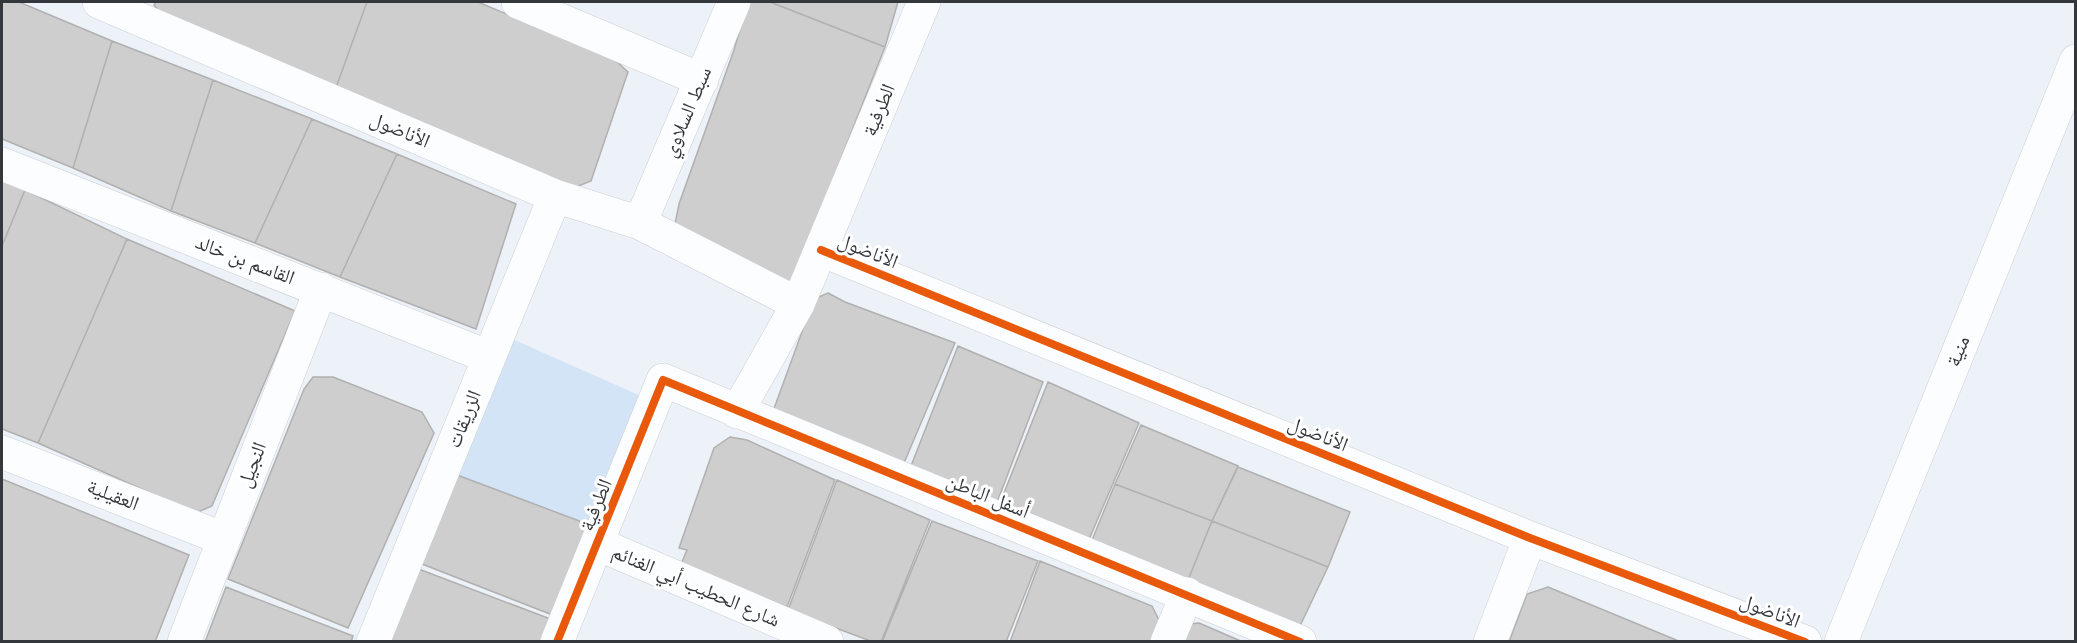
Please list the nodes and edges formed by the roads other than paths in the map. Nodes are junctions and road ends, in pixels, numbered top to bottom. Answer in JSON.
{"nodes":[{"id":1,"x":518,"y":2,"type":"edge"},
{"id":2,"x":734,"y":2,"type":"edge"},
{"id":3,"x":924,"y":2,"type":"edge"},
{"id":4,"x":117,"y":5,"type":"edge"},
{"id":5,"x":2076,"y":61,"type":"edge"},
{"id":6,"x":702,"y":80,"type":"junction"},
{"id":7,"x":2,"y":164,"type":"edge"},
{"id":8,"x":555,"y":196,"type":"junction"},
{"id":9,"x":640,"y":223,"type":"junction"},
{"id":10,"x":821,"y":250,"type":"junction"},
{"id":11,"x":321,"y":289,"type":"junction"},
{"id":12,"x":798,"y":304,"type":"junction"},
{"id":13,"x":489,"y":357,"type":"junction"},
{"id":14,"x":663,"y":380,"type":"joint"},
{"id":15,"x":737,"y":412,"type":"junction"},
{"id":16,"x":2,"y":452,"type":"edge"},
{"id":17,"x":1530,"y":538,"type":"junction"},
{"id":18,"x":224,"y":539,"type":"junction"},
{"id":19,"x":598,"y":544,"type":"junction"},
{"id":20,"x":1187,"y":594,"type":"junction"},
{"id":21,"x":184,"y":642,"type":"edge"},
{"id":22,"x":373,"y":642,"type":"edge"},
{"id":23,"x":557,"y":642,"type":"edge"},
{"id":24,"x":827,"y":642,"type":"edge"},
{"id":25,"x":1167,"y":642,"type":"edge"},
{"id":26,"x":1300,"y":642,"type":"edge"},
{"id":27,"x":1490,"y":642,"type":"edge"},
{"id":28,"x":1805,"y":642,"type":"edge"},
{"id":29,"x":1841,"y":642,"type":"edge"}],
"edges":[{"from":1,"to":6,"type":"street"},
{"from":2,"to":6,"type":"street","name":"سبط السلاوي"},
{"from":3,"to":10,"type":"street","name":"الطرفية"},
{"from":4,"to":8,"type":"street","name":"الأناضول"},
{"from":5,"to":29,"type":"street","name":"منية"},
{"from":6,"to":9,"type":"street","name":"سبط السلاوي"},
{"from":7,"to":11,"type":"street","name":"القاسم بن خالد"},
{"from":8,"to":9,"type":"street","name":"الأناضول"},
{"from":8,"to":13,"type":"street","name":"الزريقات"},
{"from":9,"to":12,"type":"street","name":"الأناضول"},
{"from":10,"to":12,"type":"street","name":"الطرفية"},
{"from":10,"to":17,"type":"street","name":"الأناضول"},
{"from":11,"to":13,"type":"street","name":"القاسم بن خالد"},
{"from":11,"to":18,"type":"street","name":"النجيل"},
{"from":12,"to":15,"type":"street","name":"الطرفية"},
{"from":13,"to":22,"type":"street","name":"الزريقات"},
{"from":14,"to":15,"type":"street","name":"أسفل الباطن"},
{"from":14,"to":19,"type":"street","name":"الطرفية"},
{"from":15,"to":20,"type":"street","name":"أسفل الباطن"},
{"from":16,"to":18,"type":"street","name":"العقيلية"},
{"from":17,"to":27,"type":"street"},
{"from":17,"to":28,"type":"street","name":"الأناضول"},
{"from":18,"to":21,"type":"street","name":"النجيل"},
{"from":19,"to":23,"type":"street","name":"الطرفية"},
{"from":19,"to":24,"type":"street","name":"شارع الحطيب أبي الغنائم"},
{"from":20,"to":25,"type":"street"},
{"from":20,"to":26,"type":"street","name":"أسفل الباطن"}]}
